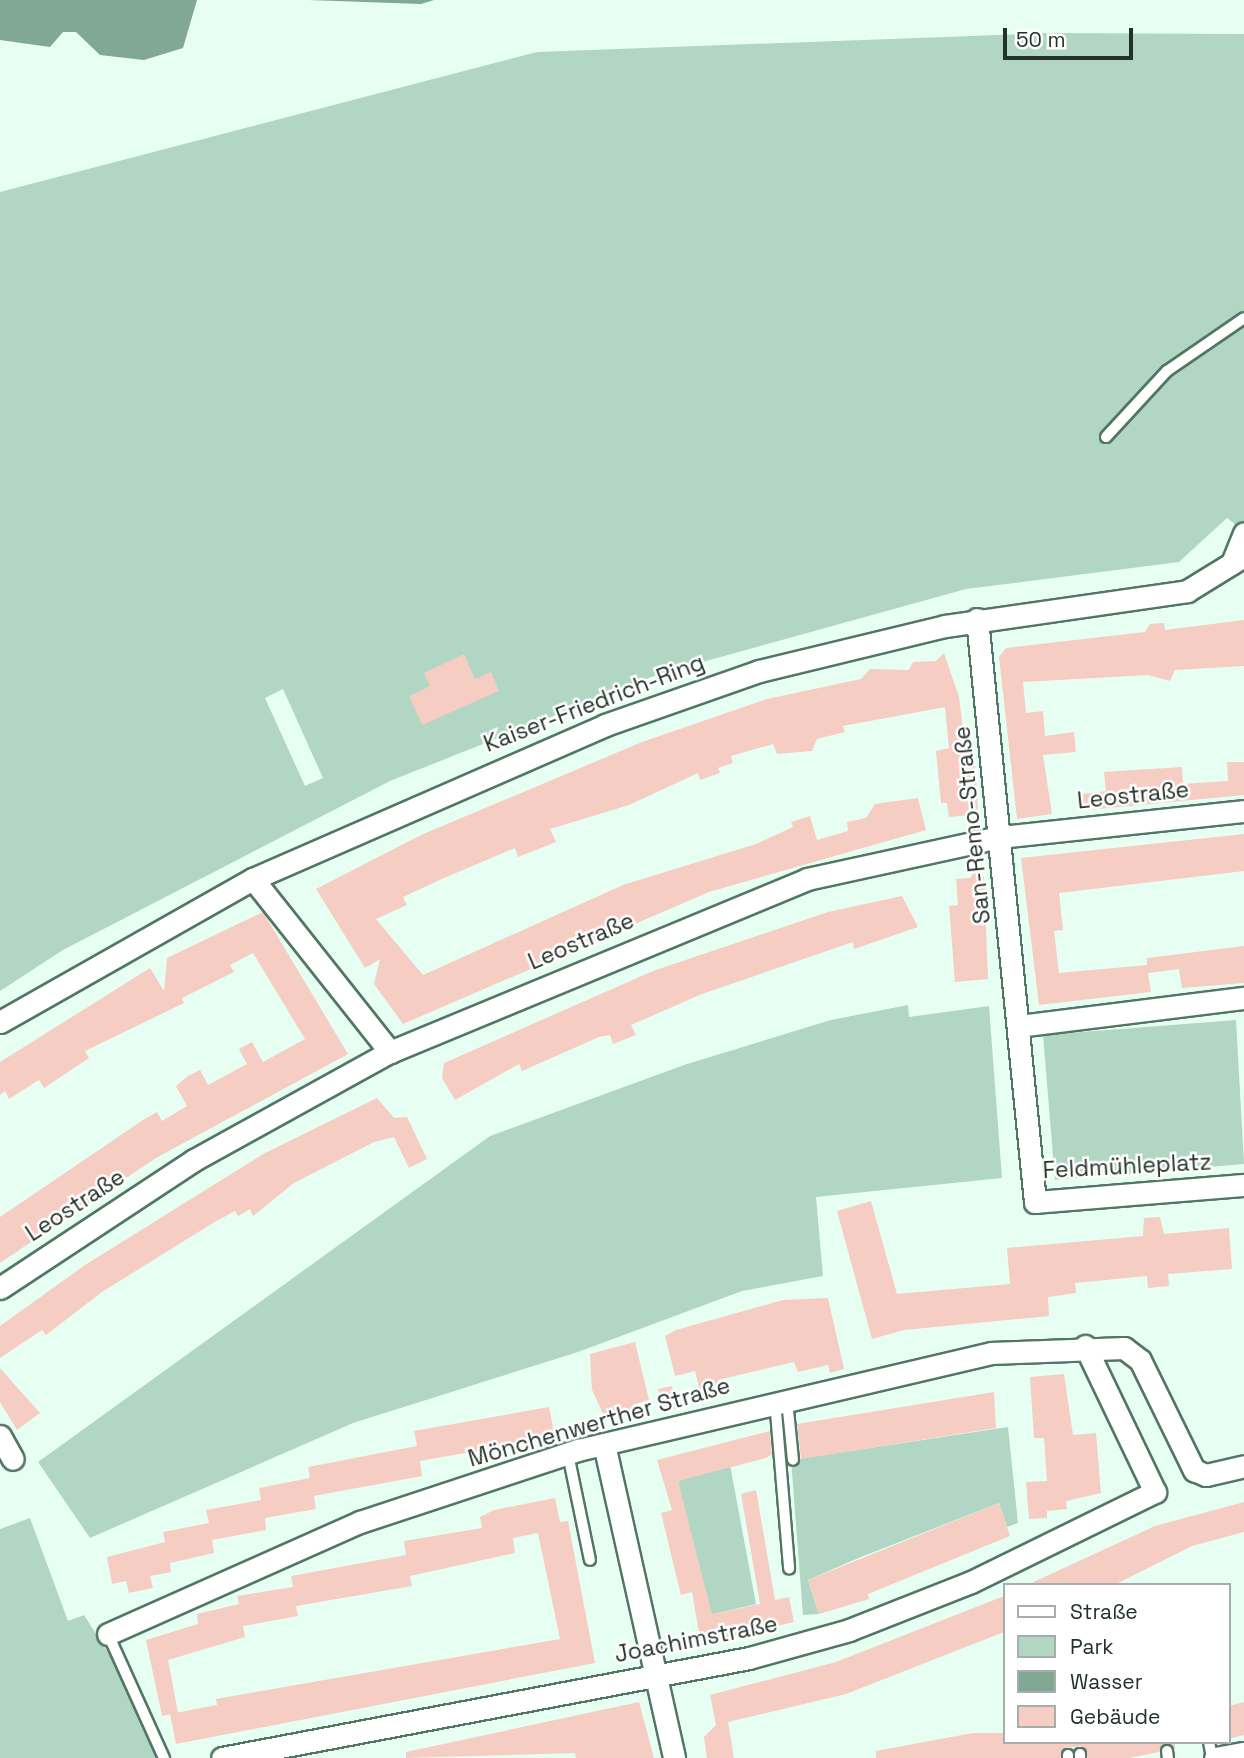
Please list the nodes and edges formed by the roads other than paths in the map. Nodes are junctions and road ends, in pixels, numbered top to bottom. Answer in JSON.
{"nodes":[{"id":1,"x":1244,"y":318,"type":"edge"},
{"id":2,"x":1106,"y":437,"type":"dead end"},
{"id":3,"x":1244,"y":533,"type":"edge"},
{"id":4,"x":1240,"y":565,"type":"edge"},
{"id":5,"x":977,"y":619,"type":"junction"},
{"id":6,"x":1244,"y":811,"type":"edge"},
{"id":7,"x":1000,"y":837,"type":"junction"},
{"id":8,"x":253,"y":879,"type":"junction"},
{"id":9,"x":1244,"y":998,"type":"edge"},
{"id":10,"x":0,"y":1022,"type":"edge"},
{"id":11,"x":1018,"y":1026,"type":"junction"},
{"id":12,"x":390,"y":1052,"type":"junction"},
{"id":13,"x":1244,"y":1185,"type":"edge"},
{"id":14,"x":0,"y":1288,"type":"edge"},
{"id":15,"x":1085,"y":1346,"type":"junction"},
{"id":16,"x":781,"y":1399,"type":"junction"},
{"id":17,"x":0,"y":1436,"type":"edge"},
{"id":18,"x":604,"y":1444,"type":"junction"},
{"id":19,"x":568,"y":1454,"type":"junction"},
{"id":20,"x":793,"y":1460,"type":"dead end"},
{"id":21,"x":7,"y":1463,"type":"edge"},
{"id":22,"x":1244,"y":1466,"type":"edge"},
{"id":23,"x":590,"y":1560,"type":"dead end"},
{"id":24,"x":789,"y":1568,"type":"dead end"},
{"id":25,"x":108,"y":1634,"type":"joint"},
{"id":26,"x":659,"y":1673,"type":"junction"},
{"id":27,"x":1244,"y":1753,"type":"edge"},
{"id":28,"x":164,"y":1758,"type":"edge"},
{"id":29,"x":222,"y":1758,"type":"edge"},
{"id":30,"x":674,"y":1758,"type":"edge"},
{"id":31,"x":1214,"y":1758,"type":"edge"}],
"edges":[{"from":1,"to":2,"type":"lane"},
{"from":3,"to":4,"type":"street"},
{"from":4,"to":5,"type":"street","name":"Kaiser-Friedrich-Ring"},
{"from":5,"to":7,"type":"street","name":"San-Remo-Straße"},
{"from":5,"to":8,"type":"street","name":"Kaiser-Friedrich-Ring"},
{"from":6,"to":7,"type":"street","name":"Leostraße"},
{"from":7,"to":11,"type":"street","name":"San-Remo-Straße"},
{"from":7,"to":12,"type":"street","name":"Leostraße"},
{"from":8,"to":10,"type":"street","name":"Kaiser-Friedrich-Ring"},
{"from":8,"to":12,"type":"street"},
{"from":9,"to":11,"type":"street"},
{"from":11,"to":13,"type":"street","name":"Feldmühleplatz"},
{"from":12,"to":14,"type":"street","name":"Leostraße"},
{"from":15,"to":16,"type":"street","name":"Mönchenwerther Straße"},
{"from":15,"to":22,"type":"street","name":"Mönchenwerther Straße"},
{"from":15,"to":26,"type":"street","name":"Joachimstraße"},
{"from":16,"to":18,"type":"street","name":"Mönchenwerther Straße"},
{"from":16,"to":20,"type":"lane"},
{"from":16,"to":24,"type":"lane"},
{"from":17,"to":21,"type":"street"},
{"from":18,"to":19,"type":"street","name":"Mönchenwerther Straße"},
{"from":18,"to":26,"type":"street"},
{"from":19,"to":23,"type":"lane"},
{"from":19,"to":25,"type":"street","name":"Mönchenwerther Straße"},
{"from":25,"to":28,"type":"lane"},
{"from":26,"to":29,"type":"street","name":"Joachimstraße"},
{"from":26,"to":30,"type":"street"},
{"from":27,"to":31,"type":"street"}]}
